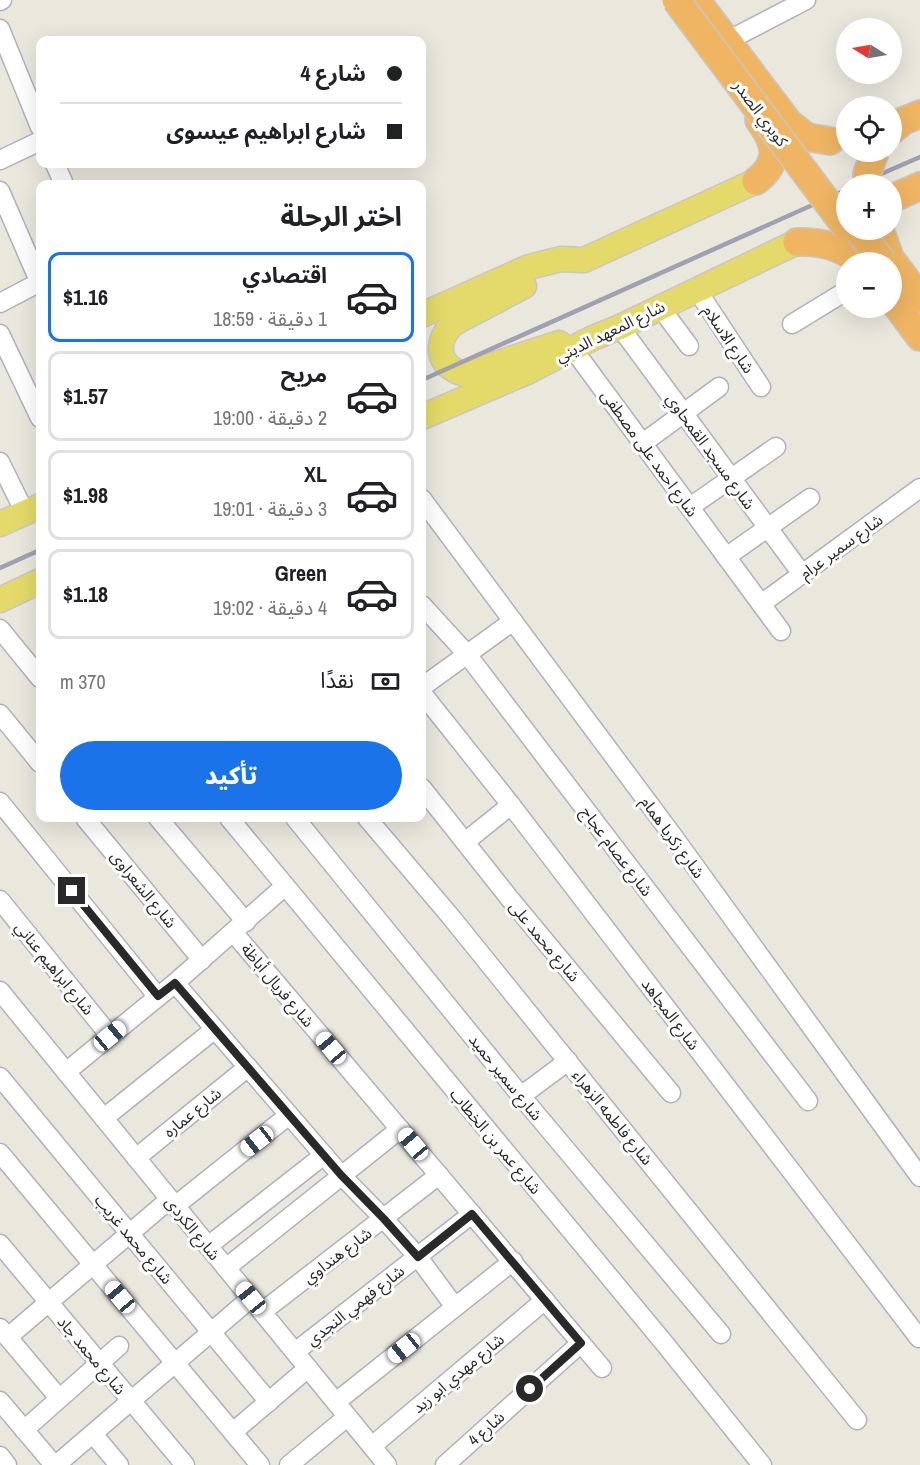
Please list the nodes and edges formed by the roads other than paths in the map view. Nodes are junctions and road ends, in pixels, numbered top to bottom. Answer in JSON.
{"nodes":[{"id":1,"x":669,"y":0,"type":"edge"},
{"id":2,"x":676,"y":0,"type":"edge"},
{"id":3,"x":687,"y":0,"type":"edge"},
{"id":4,"x":696,"y":0,"type":"edge"},
{"id":5,"x":806,"y":0,"type":"edge"},
{"id":6,"x":0,"y":29,"type":"edge"},
{"id":7,"x":727,"y":41,"type":"junction"},
{"id":8,"x":920,"y":102,"type":"edge"},
{"id":9,"x":902,"y":109,"type":"edge"},
{"id":10,"x":920,"y":114,"type":"edge"},
{"id":11,"x":36,"y":117,"type":"edge"},
{"id":12,"x":902,"y":123,"type":"edge"},
{"id":13,"x":781,"y":133,"type":"junction"},
{"id":14,"x":836,"y":137,"type":"edge"},
{"id":15,"x":836,"y":138,"type":"edge"},
{"id":16,"x":36,"y":143,"type":"edge"},
{"id":17,"x":0,"y":160,"type":"edge"},
{"id":18,"x":756,"y":181,"type":"junction"},
{"id":19,"x":920,"y":186,"type":"edge"},
{"id":20,"x":0,"y":191,"type":"edge"},
{"id":21,"x":902,"y":194,"type":"edge"},
{"id":22,"x":836,"y":200,"type":"edge"},
{"id":23,"x":836,"y":224,"type":"edge"},
{"id":24,"x":884,"y":240,"type":"edge"},
{"id":25,"x":797,"y":242,"type":"junction"},
{"id":26,"x":862,"y":244,"type":"edge"},
{"id":27,"x":584,"y":260,"type":"junction"},
{"id":28,"x":36,"y":273,"type":"edge"},
{"id":29,"x":36,"y":284,"type":"edge"},
{"id":30,"x":902,"y":289,"type":"edge"},
{"id":31,"x":697,"y":291,"type":"junction"},
{"id":32,"x":836,"y":297,"type":"edge"},
{"id":33,"x":920,"y":298,"type":"edge"},
{"id":34,"x":902,"y":302,"type":"edge"},
{"id":35,"x":0,"y":303,"type":"edge"},
{"id":36,"x":660,"y":307,"type":"junction"},
{"id":37,"x":426,"y":313,"type":"edge"},
{"id":38,"x":902,"y":313,"type":"edge"},
{"id":39,"x":920,"y":313,"type":"edge"},
{"id":40,"x":792,"y":324,"type":"dead end"},
{"id":41,"x":920,"y":326,"type":"edge"},
{"id":42,"x":620,"y":327,"type":"junction"},
{"id":43,"x":0,"y":334,"type":"edge"},
{"id":44,"x":920,"y":337,"type":"edge"},
{"id":45,"x":583,"y":343,"type":"junction"},
{"id":46,"x":689,"y":346,"type":"dead end"},
{"id":47,"x":719,"y":387,"type":"dead end"},
{"id":48,"x":761,"y":387,"type":"dead end"},
{"id":49,"x":36,"y":410,"type":"edge"},
{"id":50,"x":683,"y":413,"type":"junction"},
{"id":51,"x":426,"y":415,"type":"edge"},
{"id":52,"x":643,"y":443,"type":"junction"},
{"id":53,"x":776,"y":447,"type":"dead end"},
{"id":54,"x":0,"y":462,"type":"edge"},
{"id":55,"x":731,"y":478,"type":"junction"},
{"id":56,"x":920,"y":488,"type":"edge"},
{"id":57,"x":810,"y":498,"type":"dead end"},
{"id":58,"x":426,"y":504,"type":"edge"},
{"id":59,"x":690,"y":507,"type":"junction"},
{"id":60,"x":33,"y":509,"type":"edge"},
{"id":61,"x":0,"y":524,"type":"edge"},
{"id":62,"x":767,"y":528,"type":"junction"},
{"id":63,"x":726,"y":557,"type":"junction"},
{"id":64,"x":802,"y":574,"type":"junction"},
{"id":65,"x":36,"y":585,"type":"edge"},
{"id":66,"x":0,"y":600,"type":"edge"},
{"id":67,"x":761,"y":604,"type":"junction"},
{"id":68,"x":426,"y":609,"type":"edge"},
{"id":69,"x":513,"y":621,"type":"junction"},
{"id":70,"x":0,"y":629,"type":"edge"},
{"id":71,"x":781,"y":631,"type":"dead end"},
{"id":72,"x":466,"y":653,"type":"junction"},
{"id":73,"x":36,"y":673,"type":"edge"},
{"id":74,"x":426,"y":684,"type":"edge"},
{"id":75,"x":426,"y":698,"type":"edge"},
{"id":76,"x":0,"y":714,"type":"edge"},
{"id":77,"x":36,"y":758,"type":"edge"},
{"id":78,"x":426,"y":793,"type":"edge"},
{"id":79,"x":0,"y":802,"type":"edge"},
{"id":80,"x":511,"y":805,"type":"junction"},
{"id":81,"x":88,"y":822,"type":"edge"},
{"id":82,"x":161,"y":822,"type":"edge"},
{"id":83,"x":232,"y":822,"type":"edge"},
{"id":84,"x":298,"y":822,"type":"edge"},
{"id":85,"x":370,"y":822,"type":"edge"},
{"id":86,"x":465,"y":842,"type":"junction"},
{"id":87,"x":285,"y":886,"type":"junction"},
{"id":88,"x":0,"y":900,"type":"edge"},
{"id":89,"x":240,"y":927,"type":"junction"},
{"id":90,"x":202,"y":960,"type":"junction"},
{"id":91,"x":175,"y":983,"type":"junction"},
{"id":92,"x":0,"y":991,"type":"edge"},
{"id":93,"x":158,"y":996,"type":"junction"},
{"id":94,"x":215,"y":1029,"type":"junction"},
{"id":95,"x":110,"y":1036,"type":"junction"},
{"id":96,"x":568,"y":1062,"type":"junction"},
{"id":97,"x":248,"y":1067,"type":"junction"},
{"id":98,"x":66,"y":1072,"type":"junction"},
{"id":99,"x":0,"y":1077,"type":"edge"},
{"id":100,"x":671,"y":1093,"type":"dead end"},
{"id":101,"x":521,"y":1096,"type":"junction"},
{"id":102,"x":808,"y":1101,"type":"dead end"},
{"id":103,"x":289,"y":1115,"type":"junction"},
{"id":104,"x":104,"y":1118,"type":"junction"},
{"id":105,"x":400,"y":1129,"type":"junction"},
{"id":106,"x":0,"y":1153,"type":"edge"},
{"id":107,"x":324,"y":1155,"type":"junction"},
{"id":108,"x":136,"y":1158,"type":"junction"},
{"id":109,"x":341,"y":1175,"type":"junction"},
{"id":110,"x":439,"y":1175,"type":"junction"},
{"id":111,"x":920,"y":1177,"type":"edge"},
{"id":112,"x":172,"y":1202,"type":"junction"},
{"id":113,"x":472,"y":1214,"type":"junction"},
{"id":114,"x":384,"y":1219,"type":"junction"},
{"id":115,"x":129,"y":1233,"type":"junction"},
{"id":116,"x":0,"y":1244,"type":"edge"},
{"id":117,"x":208,"y":1246,"type":"junction"},
{"id":118,"x":418,"y":1257,"type":"junction"},
{"id":119,"x":513,"y":1262,"type":"junction"},
{"id":120,"x":93,"y":1264,"type":"junction"},
{"id":121,"x":226,"y":1268,"type":"junction"},
{"id":122,"x":545,"y":1300,"type":"junction"},
{"id":123,"x":49,"y":1302,"type":"junction"},
{"id":124,"x":256,"y":1305,"type":"junction"},
{"id":125,"x":455,"y":1307,"type":"junction"},
{"id":126,"x":4,"y":1332,"type":"edge"},
{"id":127,"x":211,"y":1332,"type":"junction"},
{"id":128,"x":721,"y":1334,"type":"dead end"},
{"id":129,"x":919,"y":1338,"type":"edge"},
{"id":130,"x":581,"y":1343,"type":"junction"},
{"id":131,"x":119,"y":1346,"type":"dead end"},
{"id":132,"x":295,"y":1352,"type":"junction"},
{"id":133,"x":100,"y":1363,"type":"junction"},
{"id":134,"x":175,"y":1363,"type":"junction"},
{"id":135,"x":308,"y":1368,"type":"junction"},
{"id":136,"x":602,"y":1368,"type":"dead end"},
{"id":137,"x":59,"y":1398,"type":"junction"},
{"id":138,"x":131,"y":1401,"type":"junction"},
{"id":139,"x":268,"y":1402,"type":"junction"},
{"id":140,"x":336,"y":1402,"type":"junction"},
{"id":141,"x":4,"y":1414,"type":"edge"},
{"id":142,"x":347,"y":1417,"type":"junction"},
{"id":143,"x":857,"y":1420,"type":"dead end"},
{"id":144,"x":24,"y":1430,"type":"junction"},
{"id":145,"x":233,"y":1432,"type":"junction"},
{"id":146,"x":93,"y":1434,"type":"junction"},
{"id":147,"x":0,"y":1456,"type":"edge"},
{"id":148,"x":380,"y":1459,"type":"edge"},
{"id":149,"x":8,"y":1465,"type":"edge"},
{"id":150,"x":55,"y":1465,"type":"edge"},
{"id":151,"x":119,"y":1465,"type":"edge"},
{"id":152,"x":185,"y":1465,"type":"edge"},
{"id":153,"x":260,"y":1465,"type":"edge"},
{"id":154,"x":289,"y":1465,"type":"edge"},
{"id":155,"x":445,"y":1465,"type":"edge"},
{"id":156,"x":762,"y":1465,"type":"edge"}],
"edges":[{"from":1,"to":13,"type":"highway"},
{"from":2,"to":26,"type":"highway","name":"كوبري الصدر","bridge":true},
{"from":3,"to":22,"type":"highway","name":"كوبري الصدر"},
{"from":4,"to":7,"type":"highway"},
{"from":5,"to":7,"type":"street"},
{"from":6,"to":11,"type":"street"},
{"from":7,"to":13,"type":"highway"},
{"from":8,"to":9,"type":"highway"},
{"from":10,"to":12,"type":"highway"},
{"from":13,"to":14,"type":"highway"},
{"from":13,"to":18,"type":"highway"},
{"from":15,"to":18,"type":"highway"},
{"from":16,"to":17,"type":"street"},
{"from":18,"to":27,"type":"main road"},
{"from":19,"to":21,"type":"highway"},
{"from":20,"to":28,"type":"street"},
{"from":23,"to":25,"type":"highway"},
{"from":24,"to":33,"type":"highway"},
{"from":25,"to":26,"type":"highway"},
{"from":25,"to":31,"type":"main road","name":"شارع المعهد الديني"},
{"from":27,"to":37,"type":"main road"},
{"from":27,"to":45,"type":"main road"},
{"from":29,"to":35,"type":"street"},
{"from":30,"to":39,"type":"highway"},
{"from":31,"to":36,"type":"main road","name":"شارع المعهد الديني"},
{"from":31,"to":48,"type":"street","name":"شارع الاسلام"},
{"from":32,"to":40,"type":"street"},
{"from":34,"to":41,"type":"highway"},
{"from":36,"to":42,"type":"main road","name":"شارع المعهد الديني"},
{"from":36,"to":46,"type":"street"},
{"from":38,"to":44,"type":"highway"},
{"from":42,"to":45,"type":"main road","name":"شارع المعهد الديني"},
{"from":42,"to":50,"type":"street","name":"شارع مسجد القمحاوي"},
{"from":43,"to":49,"type":"street"},
{"from":45,"to":51,"type":"main road","name":"شارع المعهد الديني"},
{"from":45,"to":52,"type":"street","name":"شارع احمد على مصطفى"},
{"from":47,"to":50,"type":"street"},
{"from":50,"to":52,"type":"street"},
{"from":50,"to":55,"type":"street","name":"شارع مسجد القمحاوي"},
{"from":52,"to":59,"type":"street","name":"شارع احمد على مصطفى"},
{"from":53,"to":55,"type":"street"},
{"from":54,"to":60,"type":"street"},
{"from":55,"to":59,"type":"street"},
{"from":55,"to":62,"type":"street","name":"شارع مسجد القمحاوي"},
{"from":56,"to":64,"type":"street","name":"شارع سمير عرام"},
{"from":57,"to":62,"type":"street"},
{"from":58,"to":69,"type":"street","name":"شارع زكريا همام"},
{"from":59,"to":63,"type":"street","name":"شارع احمد على مصطفى"},
{"from":60,"to":61,"type":"main road"},
{"from":62,"to":63,"type":"street"},
{"from":62,"to":64,"type":"street","name":"شارع مسجد القمحاوي"},
{"from":63,"to":67,"type":"street","name":"شارع احمد على مصطفى"},
{"from":64,"to":67,"type":"street","name":"شارع سمير عرام"},
{"from":65,"to":66,"type":"main road"},
{"from":67,"to":71,"type":"street","name":"شارع احمد على مصطفى"},
{"from":68,"to":72,"type":"street","name":"شارع عصام عجاج"},
{"from":69,"to":72,"type":"street"},
{"from":69,"to":111,"type":"street","name":"شارع زكريا همام"},
{"from":70,"to":73,"type":"street"},
{"from":72,"to":74,"type":"street"},
{"from":72,"to":102,"type":"street","name":"شارع عصام عجاج"},
{"from":75,"to":80,"type":"street","name":"شارع المجاهد"},
{"from":76,"to":77,"type":"street"},
{"from":78,"to":86,"type":"street","name":"شارع محمد على"},
{"from":79,"to":93,"type":"street"},
{"from":80,"to":86,"type":"street"},
{"from":80,"to":129,"type":"street","name":"شارع المجاهد"},
{"from":81,"to":90,"type":"street","name":"شارع الشعراوى"},
{"from":82,"to":89,"type":"street","name":"شارع فريال أباظة"},
{"from":83,"to":87,"type":"street","name":"شارع عمر بن الخطاب"},
{"from":84,"to":101,"type":"street","name":"شارع سمير حميد"},
{"from":85,"to":96,"type":"street","name":"شارع فاطمه الزهراء"},
{"from":86,"to":100,"type":"street","name":"شارع محمد على"},
{"from":87,"to":89,"type":"street"},
{"from":87,"to":156,"type":"street","name":"شارع عمر بن الخطاب"},
{"from":88,"to":95,"type":"street","name":"شارع ابراهيم عناني"},
{"from":89,"to":90,"type":"street"},
{"from":89,"to":105,"type":"street","name":"شارع فريال أباظة"},
{"from":90,"to":91,"type":"street"},
{"from":91,"to":93,"type":"street"},
{"from":91,"to":94,"type":"street"},
{"from":92,"to":98,"type":"street","name":"شارع الكردى"},
{"from":93,"to":95,"type":"street"},
{"from":94,"to":97,"type":"street"},
{"from":94,"to":104,"type":"street"},
{"from":95,"to":98,"type":"street"},
{"from":96,"to":101,"type":"street"},
{"from":96,"to":143,"type":"street","name":"شارع فاطمه الزهراء"},
{"from":97,"to":103,"type":"street"},
{"from":97,"to":108,"type":"street","name":"شارع عماره"},
{"from":98,"to":104,"type":"street","name":"شارع الكردى"},
{"from":99,"to":115,"type":"street","name":"شارع محمد غريب"},
{"from":101,"to":128,"type":"street","name":"شارع سمير حميد"},
{"from":103,"to":107,"type":"street"},
{"from":103,"to":112,"type":"street"},
{"from":104,"to":108,"type":"street","name":"شارع الكردى"},
{"from":105,"to":109,"type":"street"},
{"from":105,"to":110,"type":"street","name":"شارع فريال أباظة"},
{"from":106,"to":120,"type":"street"},
{"from":107,"to":109,"type":"street"},
{"from":107,"to":117,"type":"street"},
{"from":108,"to":112,"type":"street","name":"شارع الكردى"},
{"from":109,"to":114,"type":"street"},
{"from":109,"to":121,"type":"street"},
{"from":110,"to":113,"type":"street","name":"شارع فريال أباظة"},
{"from":110,"to":114,"type":"street","name":"شارع هنداوي"},
{"from":112,"to":115,"type":"street"},
{"from":112,"to":117,"type":"street","name":"شارع الكردى"},
{"from":113,"to":118,"type":"street","name":"شارع فهمي النجدي"},
{"from":113,"to":119,"type":"street","name":"شارع فريال أباظة"},
{"from":114,"to":118,"type":"street"},
{"from":114,"to":124,"type":"street","name":"شارع هنداوي"},
{"from":115,"to":120,"type":"street"},
{"from":115,"to":127,"type":"street","name":"شارع محمد غريب"},
{"from":116,"to":123,"type":"street","name":"شارع محمد جاد"},
{"from":117,"to":121,"type":"street","name":"شارع الكردى"},
{"from":118,"to":125,"type":"street"},
{"from":118,"to":132,"type":"street","name":"شارع فهمي النجدي"},
{"from":119,"to":122,"type":"street","name":"شارع فريال أباظة"},
{"from":119,"to":125,"type":"street"},
{"from":120,"to":123,"type":"street"},
{"from":120,"to":134,"type":"street"},
{"from":121,"to":124,"type":"street","name":"شارع الكردى"},
{"from":122,"to":130,"type":"street","name":"شارع فريال أباظة"},
{"from":122,"to":148,"type":"street","name":"شارع مهدي ابو زيد"},
{"from":123,"to":126,"type":"street"},
{"from":123,"to":133,"type":"street","name":"شارع محمد جاد"},
{"from":124,"to":127,"type":"street","name":"شارع هنداوي"},
{"from":124,"to":132,"type":"street","name":"شارع الكردى"},
{"from":125,"to":140,"type":"street"},
{"from":126,"to":137,"type":"street"},
{"from":127,"to":134,"type":"street","name":"شارع هنداوي"},
{"from":127,"to":139,"type":"street","name":"شارع محمد غريب"},
{"from":130,"to":136,"type":"street","name":"شارع فريال أباظة"},
{"from":130,"to":155,"type":"street","name":"شارع 4"},
{"from":131,"to":133,"type":"street"},
{"from":132,"to":135,"type":"street","name":"شارع الكردى"},
{"from":133,"to":137,"type":"street"},
{"from":133,"to":138,"type":"street","name":"شارع محمد جاد"},
{"from":134,"to":138,"type":"street","name":"شارع هنداوي"},
{"from":134,"to":145,"type":"street"},
{"from":135,"to":139,"type":"street"},
{"from":135,"to":140,"type":"street","name":"شارع الكردى"},
{"from":137,"to":144,"type":"street"},
{"from":138,"to":146,"type":"street","name":"شارع هنداوي"},
{"from":138,"to":152,"type":"street","name":"شارع محمد جاد"},
{"from":139,"to":145,"type":"street"},
{"from":140,"to":142,"type":"street","name":"شارع الكردى"},
{"from":141,"to":144,"type":"street"},
{"from":142,"to":148,"type":"street","name":"شارع الكردى"},
{"from":142,"to":154,"type":"street"},
{"from":144,"to":150,"type":"street"},
{"from":145,"to":153,"type":"street"},
{"from":146,"to":150,"type":"street","name":"شارع هنداوي"},
{"from":146,"to":151,"type":"street"},
{"from":147,"to":149,"type":"street"}]}
